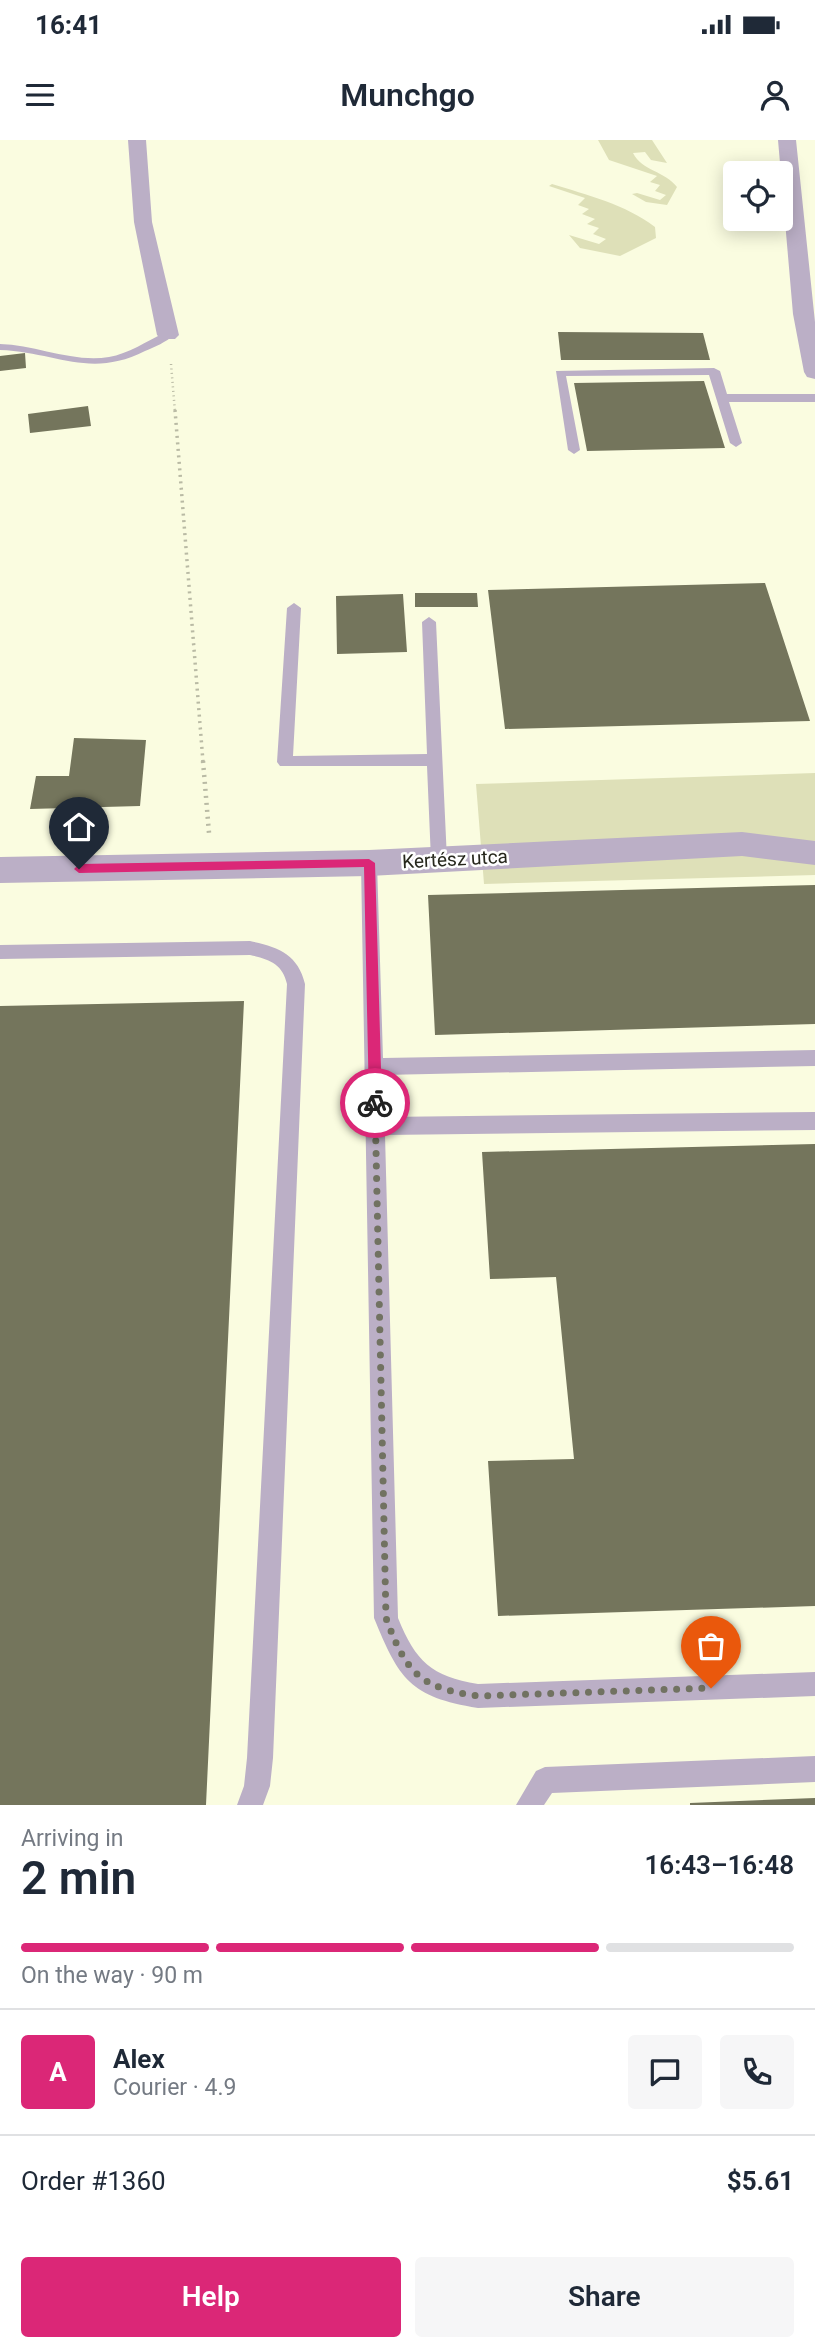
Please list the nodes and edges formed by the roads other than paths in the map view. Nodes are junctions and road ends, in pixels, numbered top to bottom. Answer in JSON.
{"nodes":[{"id":1,"x":137,"y":140,"type":"edge"},
{"id":2,"x":787,"y":140,"type":"edge"},
{"id":3,"x":169,"y":335,"type":"joint"},
{"id":4,"x":0,"y":347,"type":"edge"},
{"id":5,"x":815,"y":372,"type":"edge"},
{"id":6,"x":724,"y":398,"type":"junction"},
{"id":7,"x":815,"y":398,"type":"edge"},
{"id":8,"x":736,"y":443,"type":"dead end"},
{"id":9,"x":574,"y":450,"type":"dead end"},
{"id":10,"x":294,"y":608,"type":"dead end"},
{"id":11,"x":429,"y":622,"type":"dead end"},
{"id":12,"x":435,"y":760,"type":"junction"},
{"id":13,"x":815,"y":831,"type":"edge"},
{"id":14,"x":742,"y":844,"type":"junction"},
{"id":15,"x":815,"y":853,"type":"edge"},
{"id":16,"x":439,"y":860,"type":"junction"},
{"id":17,"x":369,"y":863,"type":"junction"},
{"id":18,"x":0,"y":870,"type":"edge"},
{"id":19,"x":0,"y":952,"type":"edge"},
{"id":20,"x":815,"y":1058,"type":"edge"},
{"id":21,"x":376,"y":1067,"type":"junction"},
{"id":22,"x":815,"y":1121,"type":"edge"},
{"id":23,"x":375,"y":1126,"type":"junction"},
{"id":24,"x":815,"y":1684,"type":"edge"},
{"id":25,"x":815,"y":1769,"type":"edge"},
{"id":26,"x":250,"y":1805,"type":"edge"},
{"id":27,"x":529,"y":1805,"type":"edge"}],
"edges":[{"from":1,"to":3,"type":"street"},
{"from":2,"to":5,"type":"street"},
{"from":3,"to":4,"type":"lane"},
{"from":6,"to":7,"type":"lane"},
{"from":6,"to":8,"type":"lane"},
{"from":6,"to":9,"type":"lane"},
{"from":10,"to":12,"type":"lane"},
{"from":11,"to":12,"type":"lane"},
{"from":12,"to":16,"type":"lane"},
{"from":13,"to":14,"type":"street","name":"Kertész utca"},
{"from":14,"to":15,"type":"street","name":"Kertész utca"},
{"from":14,"to":16,"type":"street","name":"Kertész utca"},
{"from":16,"to":17,"type":"street","name":"Kertész utca"},
{"from":17,"to":18,"type":"street","name":"Kertész utca"},
{"from":17,"to":21,"type":"lane"},
{"from":19,"to":26,"type":"lane"},
{"from":20,"to":21,"type":"lane"},
{"from":21,"to":23,"type":"lane"},
{"from":22,"to":23,"type":"lane"},
{"from":23,"to":24,"type":"lane"},
{"from":25,"to":27,"type":"lane"}]}
